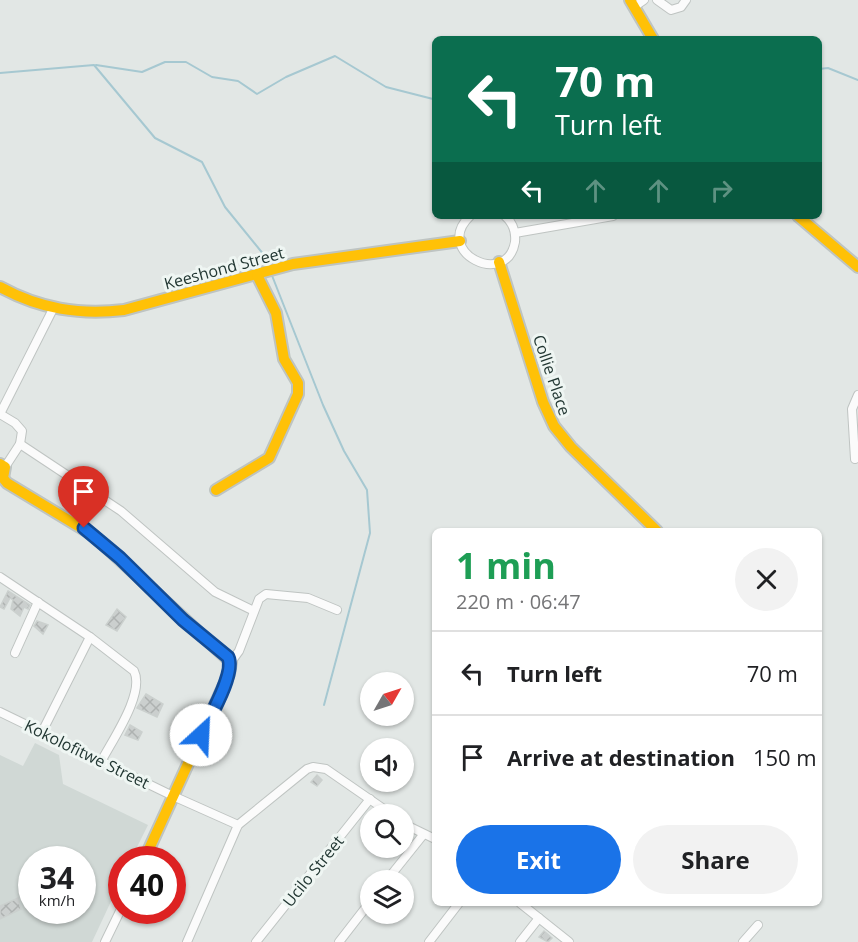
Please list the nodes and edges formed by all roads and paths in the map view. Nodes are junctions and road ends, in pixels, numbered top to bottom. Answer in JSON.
{"nodes":[{"id":1,"x":644,"y":0,"type":"edge"},
{"id":2,"x":657,"y":0,"type":"edge"},
{"id":3,"x":686,"y":0,"type":"edge"},
{"id":4,"x":632,"y":4,"type":"edge"},
{"id":5,"x":651,"y":36,"type":"edge"},
{"id":6,"x":467,"y":219,"type":"edge"},
{"id":7,"x":507,"y":219,"type":"edge"},
{"id":8,"x":596,"y":219,"type":"edge"},
{"id":9,"x":802,"y":219,"type":"edge"},
{"id":10,"x":515,"y":233,"type":"junction"},
{"id":11,"x":460,"y":241,"type":"junction"},
{"id":12,"x":499,"y":262,"type":"junction"},
{"id":13,"x":858,"y":267,"type":"edge"},
{"id":14,"x":266,"y":272,"type":"junction"},
{"id":15,"x":0,"y":287,"type":"edge"},
{"id":16,"x":53,"y":309,"type":"junction"},
{"id":17,"x":858,"y":395,"type":"edge"},
{"id":18,"x":0,"y":414,"type":"edge"},
{"id":19,"x":20,"y":444,"type":"junction"},
{"id":20,"x":855,"y":459,"type":"dead end"},
{"id":21,"x":3,"y":466,"type":"edge"},
{"id":22,"x":216,"y":490,"type":"dead end"},
{"id":23,"x":654,"y":528,"type":"edge"},
{"id":24,"x":0,"y":577,"type":"edge"},
{"id":25,"x":38,"y":602,"type":"junction"},
{"id":26,"x":337,"y":610,"type":"dead end"},
{"id":27,"x":254,"y":611,"type":"junction"},
{"id":28,"x":90,"y":637,"type":"junction"},
{"id":29,"x":15,"y":653,"type":"dead end"},
{"id":30,"x":231,"y":662,"type":"junction"},
{"id":31,"x":0,"y":712,"type":"edge"},
{"id":32,"x":42,"y":732,"type":"junction"},
{"id":33,"x":102,"y":760,"type":"junction"},
{"id":34,"x":173,"y":796,"type":"junction"},
{"id":35,"x":370,"y":799,"type":"junction"},
{"id":36,"x":377,"y":804,"type":"edge"},
{"id":37,"x":238,"y":825,"type":"junction"},
{"id":38,"x":414,"y":830,"type":"edge"},
{"id":39,"x":423,"y":835,"type":"junction"},
{"id":40,"x":432,"y":838,"type":"edge"},
{"id":41,"x":150,"y":846,"type":"edge"},
{"id":42,"x":395,"y":870,"type":"edge"},
{"id":43,"x":457,"y":906,"type":"edge"},
{"id":44,"x":524,"y":906,"type":"edge"},
{"id":45,"x":360,"y":915,"type":"edge"},
{"id":46,"x":539,"y":918,"type":"junction"},
{"id":47,"x":114,"y":924,"type":"edge"},
{"id":48,"x":758,"y":925,"type":"dead end"},
{"id":49,"x":189,"y":941,"type":"edge"},
{"id":50,"x":745,"y":941,"type":"edge"},
{"id":51,"x":105,"y":942,"type":"edge"},
{"id":52,"x":256,"y":942,"type":"edge"},
{"id":53,"x":339,"y":942,"type":"edge"},
{"id":54,"x":429,"y":942,"type":"edge"},
{"id":55,"x":520,"y":942,"type":"edge"},
{"id":56,"x":568,"y":942,"type":"edge"}],
"edges":[{"from":1,"to":4,"type":"street"},
{"from":2,"to":3,"type":"street"},
{"from":4,"to":5,"type":"street"},
{"from":6,"to":11,"type":"street"},
{"from":7,"to":10,"type":"street"},
{"from":8,"to":10,"type":"street"},
{"from":9,"to":13,"type":"street"},
{"from":10,"to":12,"type":"street"},
{"from":11,"to":12,"type":"street"},
{"from":11,"to":14,"type":"street","name":"Keeshond Street"},
{"from":12,"to":23,"type":"street","name":"Collie Place"},
{"from":14,"to":16,"type":"street","name":"Keeshond Street"},
{"from":14,"to":22,"type":"street"},
{"from":15,"to":16,"type":"street","name":"Keeshond Street"},
{"from":16,"to":18,"type":"street"},
{"from":17,"to":20,"type":"street"},
{"from":18,"to":19,"type":"street"},
{"from":19,"to":21,"type":"street"},
{"from":19,"to":27,"type":"street"},
{"from":21,"to":30,"type":"street"},
{"from":24,"to":25,"type":"street"},
{"from":25,"to":28,"type":"street"},
{"from":25,"to":29,"type":"street"},
{"from":26,"to":27,"type":"street"},
{"from":27,"to":30,"type":"street"},
{"from":28,"to":32,"type":"street"},
{"from":28,"to":33,"type":"street"},
{"from":30,"to":34,"type":"street"},
{"from":31,"to":32,"type":"street","name":"Kokolofitwe Street"},
{"from":32,"to":33,"type":"street","name":"Kokolofitwe Street"},
{"from":33,"to":34,"type":"street","name":"Kokolofitwe Street"},
{"from":34,"to":37,"type":"street","name":"Kokolofitwe Street"},
{"from":34,"to":41,"type":"street"},
{"from":35,"to":36,"type":"street"},
{"from":35,"to":37,"type":"street"},
{"from":35,"to":52,"type":"street","name":"Ucilo Street"},
{"from":37,"to":49,"type":"street"},
{"from":38,"to":39,"type":"street"},
{"from":39,"to":40,"type":"street"},
{"from":39,"to":42,"type":"street"},
{"from":43,"to":54,"type":"street"},
{"from":44,"to":46,"type":"street"},
{"from":45,"to":53,"type":"street"},
{"from":46,"to":55,"type":"street"},
{"from":46,"to":56,"type":"street"},
{"from":47,"to":51,"type":"street"},
{"from":48,"to":50,"type":"street"}]}
